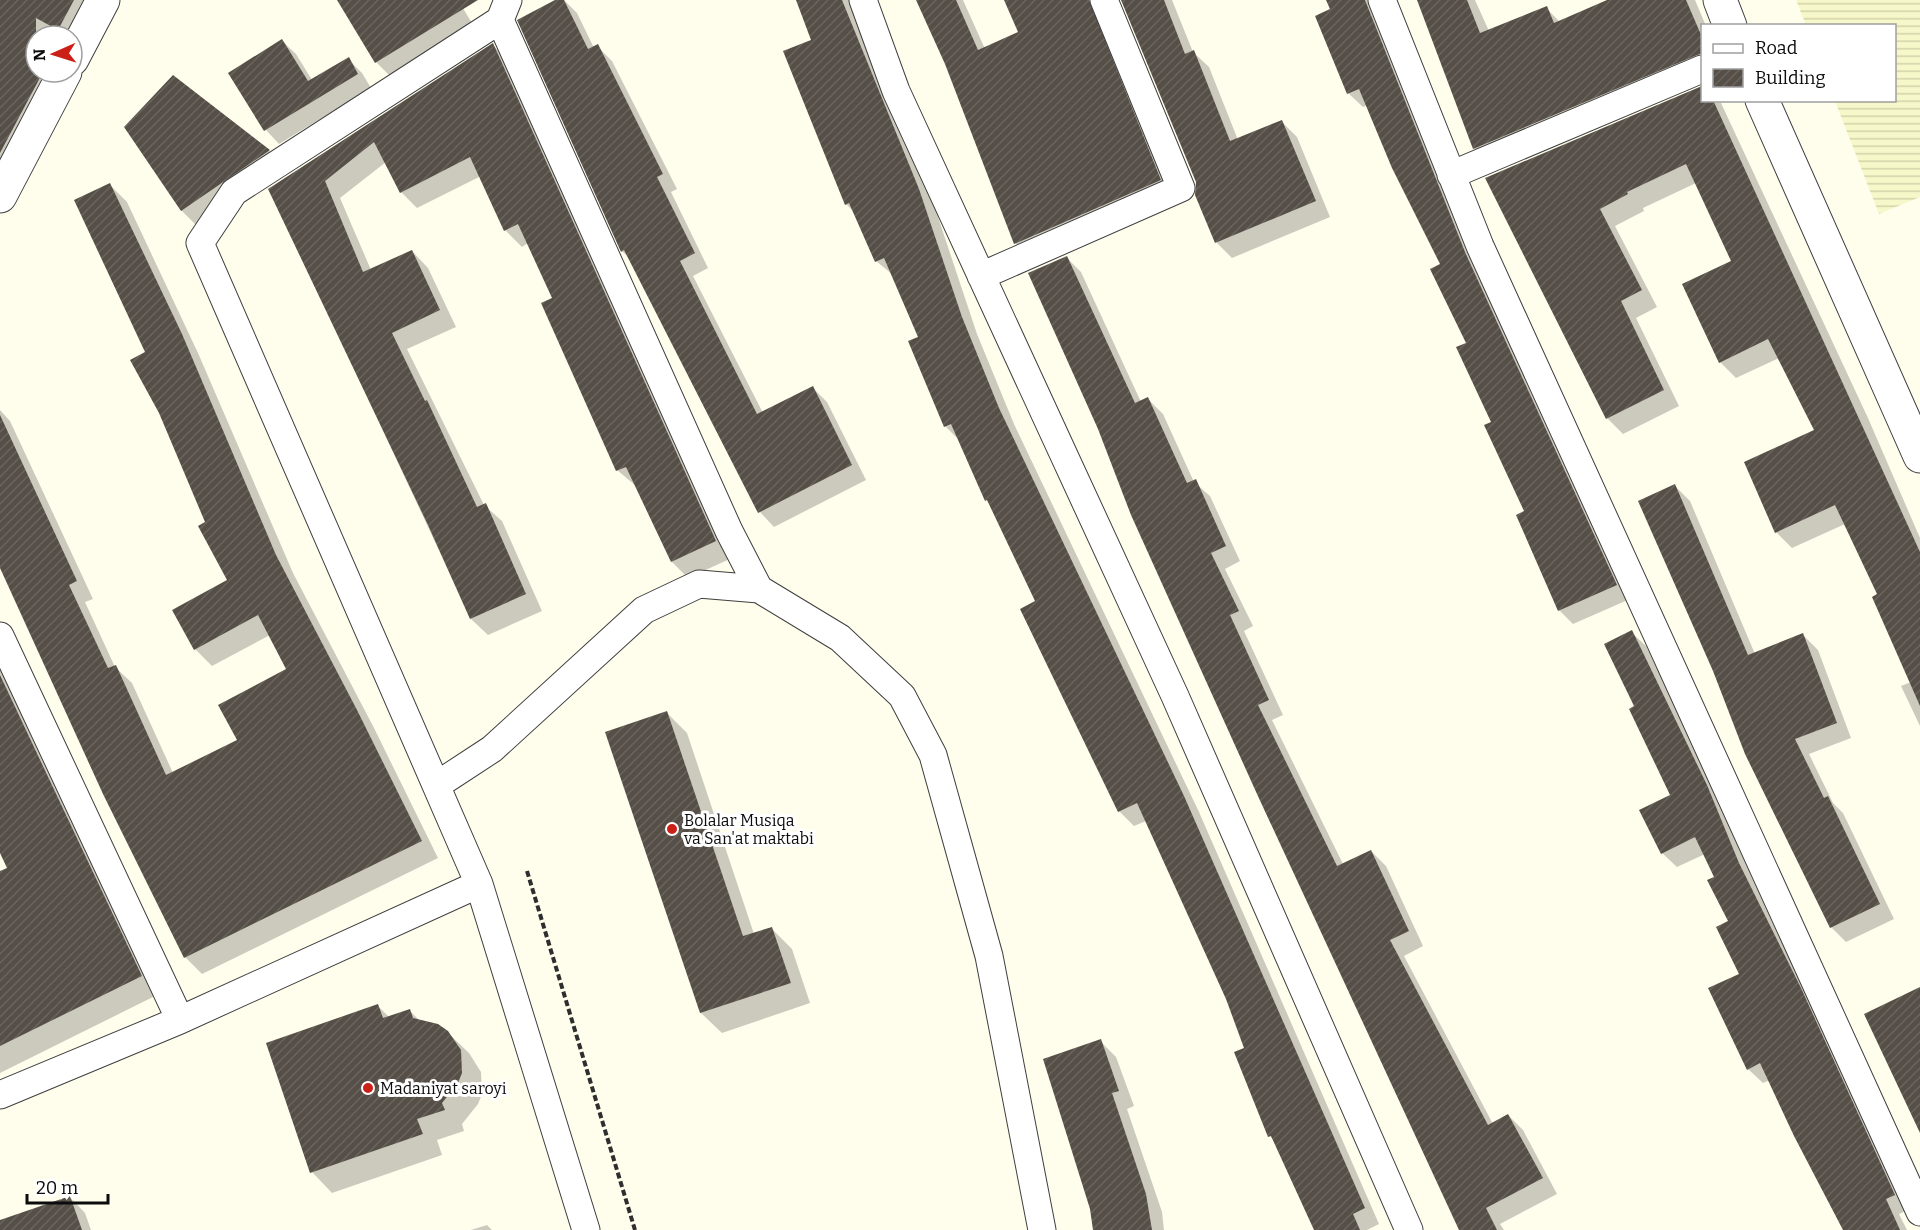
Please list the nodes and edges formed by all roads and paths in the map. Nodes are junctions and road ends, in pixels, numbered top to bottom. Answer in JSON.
{"nodes":[{"id":1,"x":103,"y":0,"type":"edge"},
{"id":2,"x":863,"y":0,"type":"edge"},
{"id":3,"x":1104,"y":0,"type":"edge"},
{"id":4,"x":1382,"y":0,"type":"edge"},
{"id":5,"x":1720,"y":0,"type":"edge"},
{"id":6,"x":504,"y":10,"type":"edge"},
{"id":7,"x":1729,"y":24,"type":"edge"},
{"id":8,"x":84,"y":36,"type":"edge"},
{"id":9,"x":1701,"y":69,"type":"edge"},
{"id":10,"x":59,"y":84,"type":"edge"},
{"id":11,"x":1763,"y":102,"type":"edge"},
{"id":12,"x":1451,"y":175,"type":"junction"},
{"id":13,"x":0,"y":196,"type":"edge"},
{"id":14,"x":981,"y":276,"type":"junction"},
{"id":15,"x":1920,"y":456,"type":"edge"},
{"id":16,"x":759,"y":590,"type":"junction"},
{"id":17,"x":0,"y":636,"type":"edge"},
{"id":18,"x":437,"y":785,"type":"junction"},
{"id":19,"x":527,"y":870,"type":"dead end"},
{"id":20,"x":479,"y":884,"type":"junction"},
{"id":21,"x":180,"y":1020,"type":"junction"},
{"id":22,"x":0,"y":1095,"type":"edge"},
{"id":23,"x":1920,"y":1212,"type":"edge"},
{"id":24,"x":586,"y":1230,"type":"edge"},
{"id":25,"x":634,"y":1230,"type":"edge"},
{"id":26,"x":1042,"y":1230,"type":"edge"},
{"id":27,"x":1409,"y":1230,"type":"edge"}],
"edges":[{"from":1,"to":8,"type":"street"},
{"from":2,"to":14,"type":"street"},
{"from":3,"to":14,"type":"street"},
{"from":4,"to":12,"type":"street"},
{"from":5,"to":7,"type":"street"},
{"from":6,"to":16,"type":"street"},
{"from":6,"to":18,"type":"street"},
{"from":9,"to":12,"type":"street"},
{"from":10,"to":13,"type":"street"},
{"from":11,"to":15,"type":"street"},
{"from":12,"to":23,"type":"street"},
{"from":14,"to":27,"type":"street"},
{"from":16,"to":18,"type":"street"},
{"from":16,"to":26,"type":"street"},
{"from":17,"to":21,"type":"street"},
{"from":18,"to":20,"type":"street"},
{"from":19,"to":25,"type":"path"},
{"from":20,"to":21,"type":"street"},
{"from":20,"to":24,"type":"street"},
{"from":21,"to":22,"type":"street"}]}
